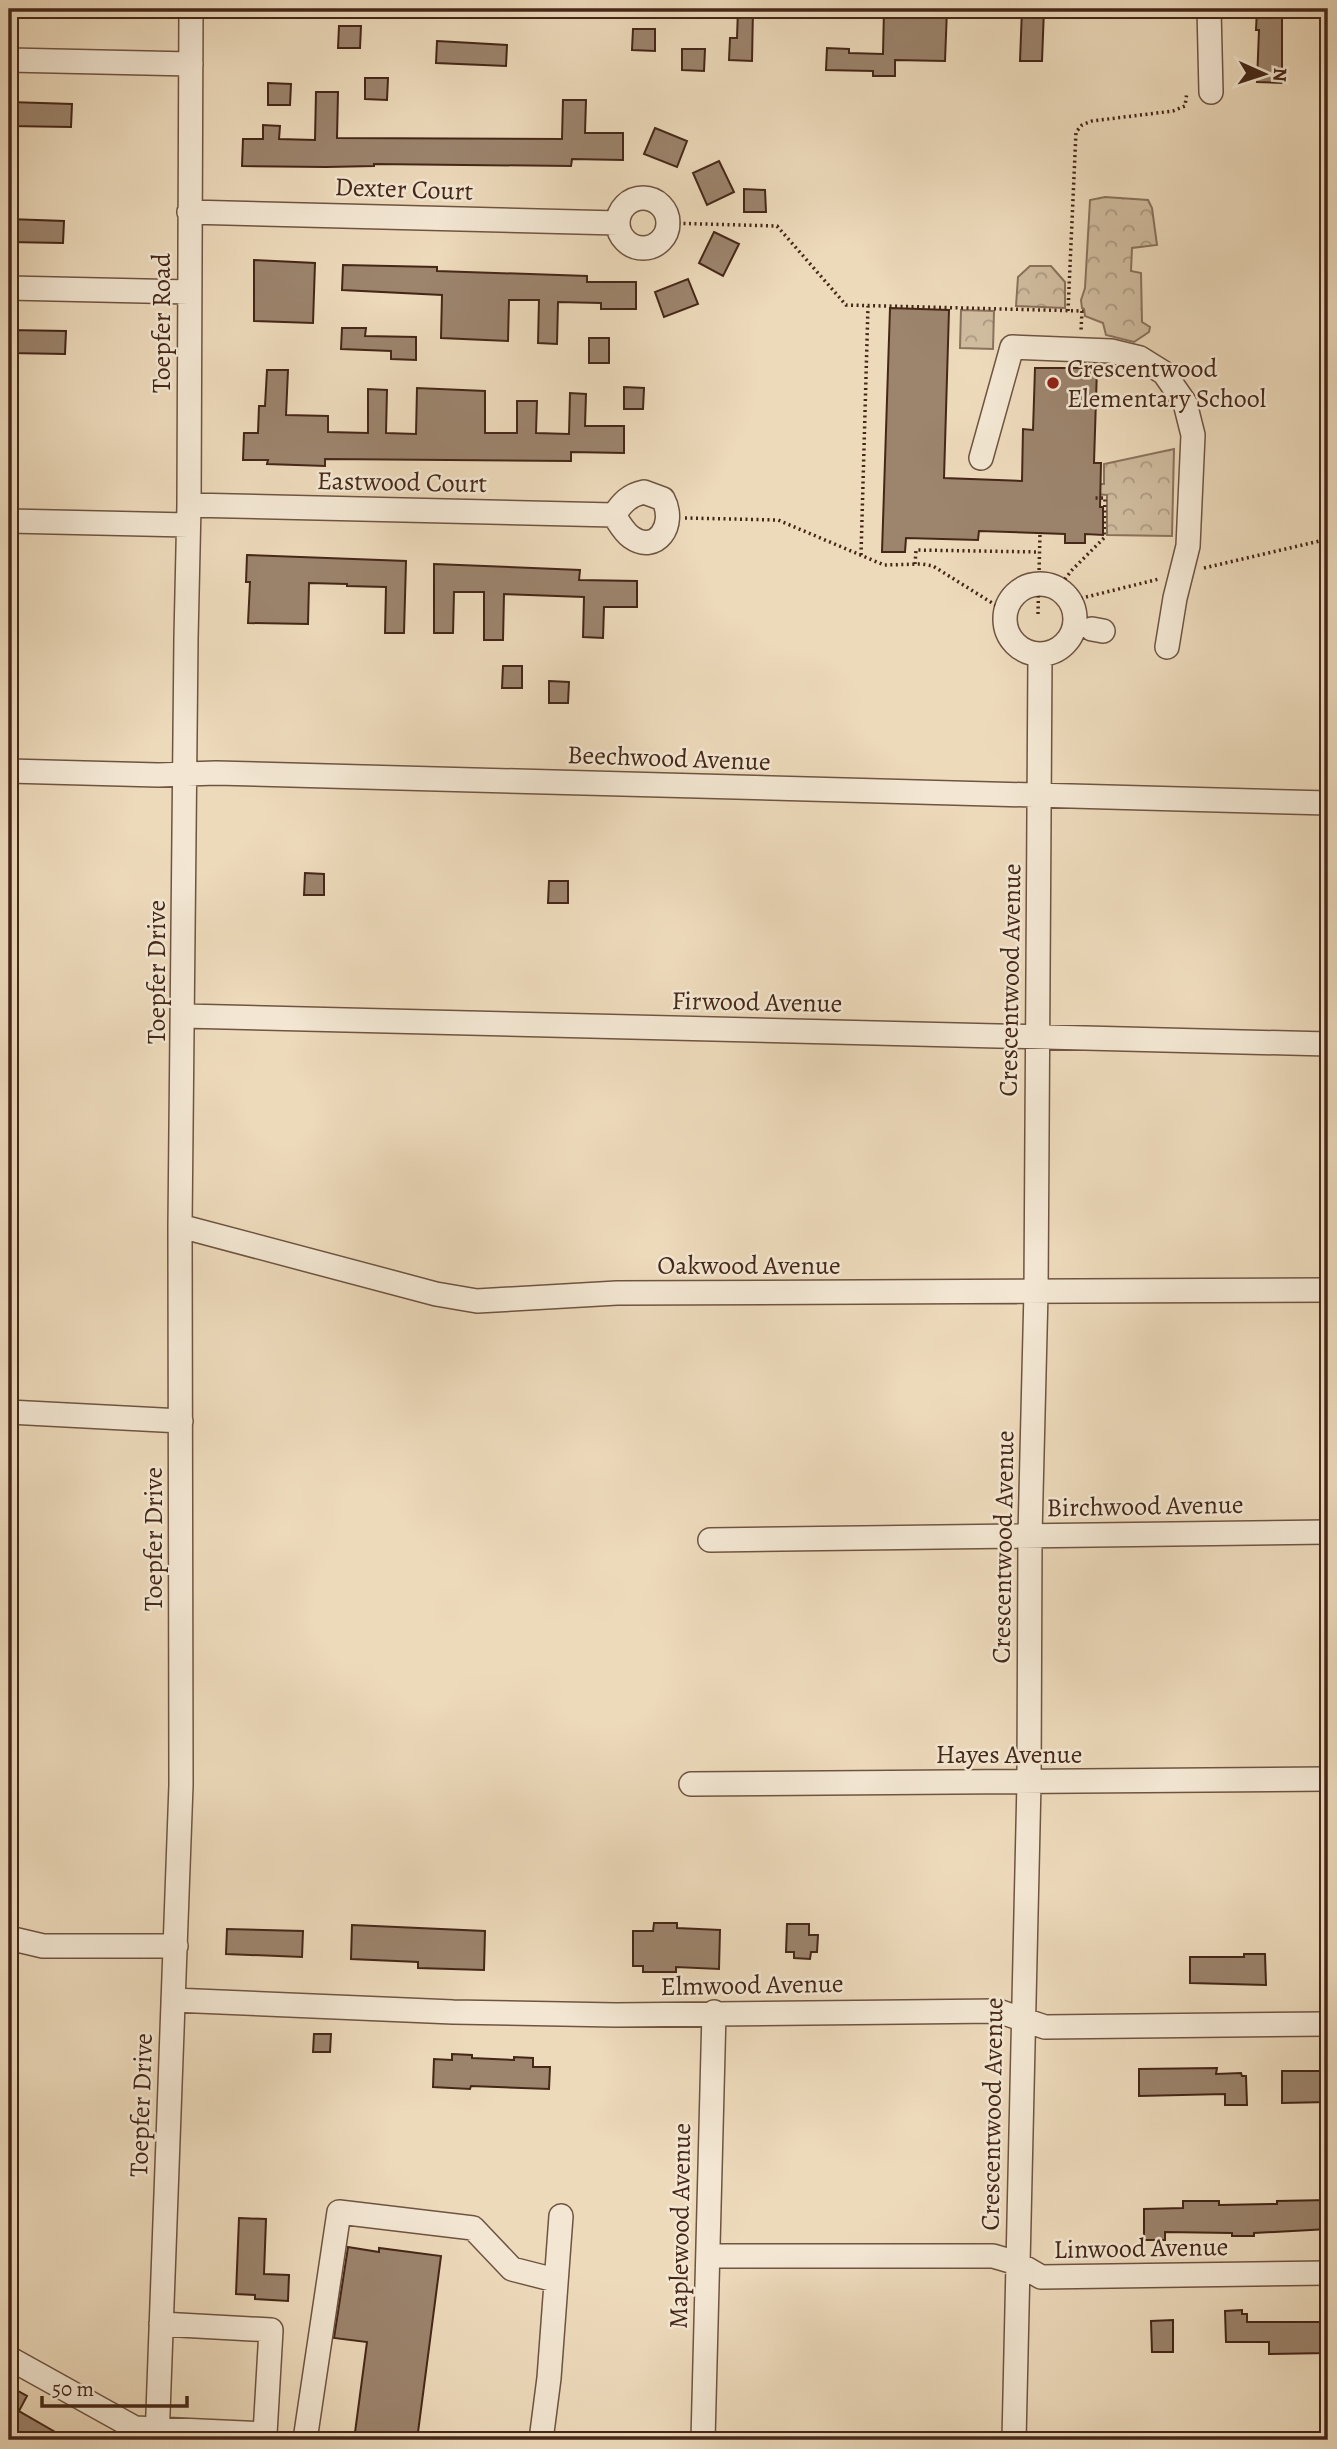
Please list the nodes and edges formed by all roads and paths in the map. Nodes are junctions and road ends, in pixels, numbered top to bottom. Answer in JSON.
{"nodes":[{"id":1,"x":191,"y":9,"type":"edge"},
{"id":2,"x":1209,"y":9,"type":"edge"},
{"id":3,"x":9,"y":60,"type":"edge"},
{"id":4,"x":191,"y":65,"type":"junction"},
{"id":5,"x":1186,"y":92,"type":"dead end"},
{"id":6,"x":1210,"y":92,"type":"dead end"},
{"id":7,"x":189,"y":212,"type":"junction"},
{"id":8,"x":618,"y":223,"type":"junction"},
{"id":9,"x":667,"y":223,"type":"junction"},
{"id":10,"x":9,"y":288,"type":"edge"},
{"id":11,"x":189,"y":292,"type":"junction"},
{"id":12,"x":868,"y":306,"type":"junction"},
{"id":13,"x":1068,"y":311,"type":"junction"},
{"id":14,"x":1080,"y":350,"type":"junction"},
{"id":15,"x":981,"y":458,"type":"dead end"},
{"id":16,"x":1094,"y":498,"type":"dead end"},
{"id":17,"x":189,"y":515,"type":"junction"},
{"id":18,"x":614,"y":515,"type":"dead end"},
{"id":19,"x":677,"y":518,"type":"dead end"},
{"id":20,"x":9,"y":521,"type":"edge"},
{"id":21,"x":1040,"y":533,"type":"dead end"},
{"id":22,"x":1328,"y":539,"type":"edge"},
{"id":23,"x":1039,"y":552,"type":"junction"},
{"id":24,"x":861,"y":555,"type":"junction"},
{"id":25,"x":915,"y":564,"type":"junction"},
{"id":26,"x":1180,"y":574,"type":"junction"},
{"id":27,"x":1055,"y":591,"type":"junction"},
{"id":28,"x":1005,"y":611,"type":"junction"},
{"id":29,"x":1038,"y":614,"type":"dead end"},
{"id":30,"x":186,"y":638,"type":"joint"},
{"id":31,"x":1167,"y":647,"type":"dead end"},
{"id":32,"x":1040,"y":655,"type":"junction"},
{"id":33,"x":9,"y":771,"type":"edge"},
{"id":34,"x":185,"y":775,"type":"junction"},
{"id":35,"x":1040,"y":797,"type":"junction"},
{"id":36,"x":1328,"y":803,"type":"edge"},
{"id":37,"x":184,"y":1016,"type":"junction"},
{"id":38,"x":1037,"y":1037,"type":"junction"},
{"id":39,"x":1328,"y":1044,"type":"edge"},
{"id":40,"x":180,"y":1226,"type":"junction"},
{"id":41,"x":1328,"y":1290,"type":"edge"},
{"id":42,"x":1036,"y":1292,"type":"junction"},
{"id":43,"x":9,"y":1412,"type":"edge"},
{"id":44,"x":181,"y":1421,"type":"junction"},
{"id":45,"x":1328,"y":1531,"type":"edge"},
{"id":46,"x":1030,"y":1535,"type":"junction"},
{"id":47,"x":710,"y":1540,"type":"dead end"},
{"id":48,"x":1328,"y":1779,"type":"edge"},
{"id":49,"x":1028,"y":1782,"type":"junction"},
{"id":50,"x":691,"y":1784,"type":"dead end"},
{"id":51,"x":9,"y":1938,"type":"edge"},
{"id":52,"x":176,"y":1946,"type":"junction"},
{"id":53,"x":173,"y":2000,"type":"junction"},
{"id":54,"x":714,"y":2012,"type":"junction"},
{"id":55,"x":1022,"y":2018,"type":"junction"},
{"id":56,"x":1328,"y":2024,"type":"edge"},
{"id":57,"x":561,"y":2216,"type":"dead end"},
{"id":58,"x":708,"y":2256,"type":"junction"},
{"id":59,"x":1017,"y":2263,"type":"junction"},
{"id":60,"x":1328,"y":2273,"type":"edge"},
{"id":61,"x":555,"y":2280,"type":"junction"},
{"id":62,"x":161,"y":2324,"type":"junction"},
{"id":63,"x":9,"y":2358,"type":"edge"},
{"id":64,"x":157,"y":2435,"type":"edge"},
{"id":65,"x":265,"y":2437,"type":"edge"},
{"id":66,"x":306,"y":2440,"type":"edge"},
{"id":67,"x":541,"y":2440,"type":"edge"},
{"id":68,"x":703,"y":2440,"type":"edge"},
{"id":69,"x":1014,"y":2440,"type":"edge"}],
"edges":[{"from":1,"to":4,"type":"street","name":"Toepfer Road"},
{"from":2,"to":6,"type":"street"},
{"from":3,"to":4,"type":"street"},
{"from":4,"to":7,"type":"street","name":"Toepfer Road"},
{"from":5,"to":13,"type":"path"},
{"from":7,"to":8,"type":"street","name":"Dexter Court"},
{"from":7,"to":11,"type":"street","name":"Toepfer Road"},
{"from":8,"to":9,"type":"street"},
{"from":8,"to":9,"type":"street"},
{"from":9,"to":12,"type":"path"},
{"from":10,"to":11,"type":"street"},
{"from":11,"to":17,"type":"street","name":"Toepfer Road"},
{"from":12,"to":13,"type":"path"},
{"from":12,"to":24,"type":"path"},
{"from":13,"to":14,"type":"path"},
{"from":14,"to":15,"type":"street"},
{"from":14,"to":26,"type":"street"},
{"from":16,"to":27,"type":"path"},
{"from":17,"to":18,"type":"street","name":"Eastwood Court"},
{"from":17,"to":20,"type":"street","name":"Eastwood Court"},
{"from":17,"to":30,"type":"street","name":"Toepfer Road"},
{"from":19,"to":24,"type":"path"},
{"from":21,"to":23,"type":"path"},
{"from":22,"to":26,"type":"path"},
{"from":23,"to":25,"type":"path"},
{"from":23,"to":27,"type":"path"},
{"from":24,"to":25,"type":"path"},
{"from":25,"to":28,"type":"path"},
{"from":26,"to":27,"type":"path"},
{"from":26,"to":31,"type":"street"},
{"from":27,"to":28,"type":"street"},
{"from":27,"to":29,"type":"path"},
{"from":27,"to":32,"type":"street"},
{"from":28,"to":32,"type":"street"},
{"from":30,"to":34,"type":"street","name":"Toepfer Drive"},
{"from":32,"to":35,"type":"street","name":"Crescentwood Avenue"},
{"from":33,"to":34,"type":"street","name":"Beechwood Avenue"},
{"from":34,"to":35,"type":"street","name":"Beechwood Avenue"},
{"from":34,"to":37,"type":"street","name":"Toepfer Drive"},
{"from":35,"to":36,"type":"street","name":"Beechwood Avenue"},
{"from":35,"to":38,"type":"street","name":"Crescentwood Avenue"},
{"from":37,"to":38,"type":"street","name":"Firwood Avenue"},
{"from":37,"to":40,"type":"street","name":"Toepfer Drive"},
{"from":38,"to":39,"type":"street","name":"Firwood Avenue"},
{"from":38,"to":42,"type":"street","name":"Crescentwood Avenue"},
{"from":40,"to":42,"type":"street","name":"Oakwood Avenue"},
{"from":40,"to":44,"type":"street","name":"Toepfer Drive"},
{"from":41,"to":42,"type":"street","name":"Oakwood Avenue"},
{"from":42,"to":46,"type":"street","name":"Crescentwood Avenue"},
{"from":43,"to":44,"type":"street"},
{"from":44,"to":52,"type":"street","name":"Toepfer Drive"},
{"from":45,"to":46,"type":"street","name":"Birchwood Avenue"},
{"from":46,"to":47,"type":"street","name":"Birchwood Avenue"},
{"from":46,"to":49,"type":"street","name":"Crescentwood Avenue"},
{"from":48,"to":49,"type":"street","name":"Hayes Avenue"},
{"from":49,"to":50,"type":"street","name":"Hayes Avenue"},
{"from":49,"to":55,"type":"street","name":"Crescentwood Avenue"},
{"from":51,"to":52,"type":"street"},
{"from":52,"to":53,"type":"street","name":"Toepfer Drive"},
{"from":53,"to":54,"type":"street","name":"Elmwood Avenue"},
{"from":53,"to":62,"type":"street","name":"Toepfer Drive"},
{"from":54,"to":55,"type":"street","name":"Elmwood Avenue"},
{"from":54,"to":58,"type":"street","name":"Maplewood Avenue"},
{"from":55,"to":56,"type":"street","name":"Elmwood Avenue"},
{"from":55,"to":59,"type":"street","name":"Crescentwood Avenue"},
{"from":57,"to":61,"type":"street"},
{"from":58,"to":59,"type":"street","name":"Linwood Avenue"},
{"from":58,"to":68,"type":"street","name":"Maplewood Avenue"},
{"from":59,"to":60,"type":"street","name":"Linwood Avenue"},
{"from":59,"to":69,"type":"street","name":"Crescentwood Avenue"},
{"from":61,"to":66,"type":"street"},
{"from":61,"to":67,"type":"street"},
{"from":62,"to":64,"type":"street","name":"Toepfer Drive"},
{"from":62,"to":65,"type":"street"},
{"from":63,"to":64,"type":"street"},
{"from":64,"to":65,"type":"street"}]}
